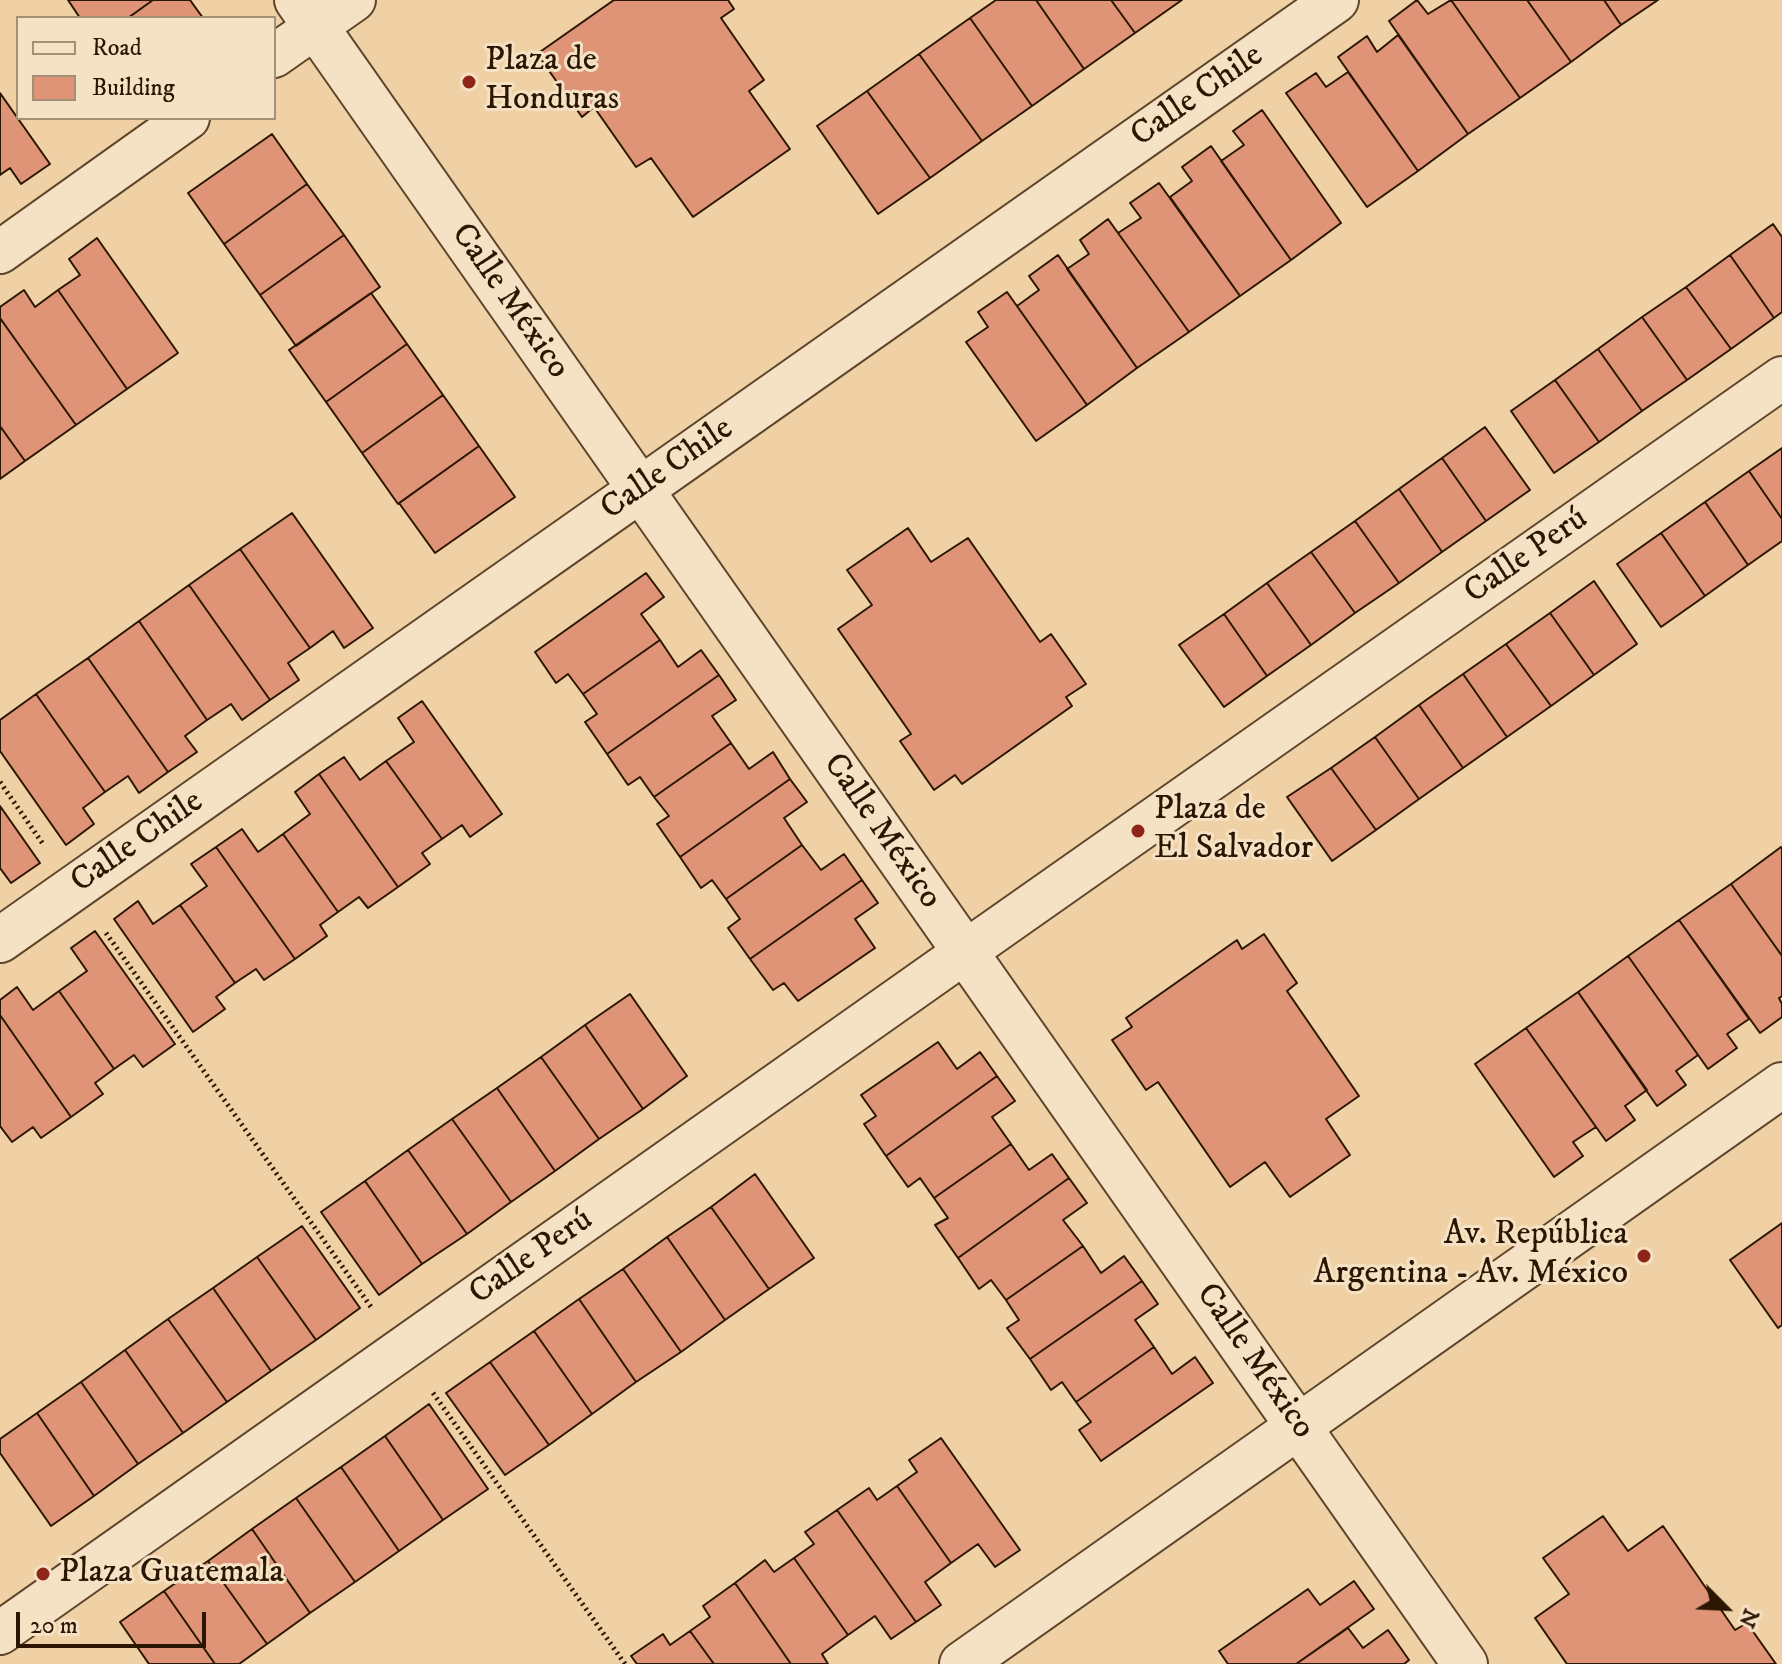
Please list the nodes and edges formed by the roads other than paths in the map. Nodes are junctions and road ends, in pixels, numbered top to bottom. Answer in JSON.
{"nodes":[{"id":1,"x":354,"y":0,"type":"edge"},
{"id":2,"x":1336,"y":0,"type":"edge"},
{"id":3,"x":307,"y":13,"type":"edge"},
{"id":4,"x":276,"y":53,"type":"edge"},
{"id":5,"x":185,"y":120,"type":"edge"},
{"id":6,"x":0,"y":252,"type":"edge"},
{"id":7,"x":1782,"y":378,"type":"edge"},
{"id":8,"x":641,"y":489,"type":"junction"},
{"id":9,"x":0,"y":940,"type":"edge"},
{"id":10,"x":965,"y":952,"type":"junction"},
{"id":11,"x":1782,"y":1085,"type":"edge"},
{"id":12,"x":1299,"y":1426,"type":"junction"},
{"id":13,"x":0,"y":1633,"type":"edge"},
{"id":14,"x":962,"y":1664,"type":"edge"},
{"id":15,"x":1465,"y":1664,"type":"edge"}],
"edges":[{"from":1,"to":3,"type":"street"},
{"from":2,"to":8,"type":"street","name":"Calle Chile"},
{"from":3,"to":4,"type":"street"},
{"from":3,"to":8,"type":"street","name":"Calle México"},
{"from":5,"to":6,"type":"street"},
{"from":7,"to":10,"type":"street","name":"Calle Perú"},
{"from":8,"to":9,"type":"street","name":"Calle Chile"},
{"from":8,"to":10,"type":"street","name":"Calle México"},
{"from":10,"to":12,"type":"street","name":"Calle México"},
{"from":10,"to":13,"type":"street","name":"Calle Perú"},
{"from":11,"to":12,"type":"street"},
{"from":12,"to":14,"type":"street"},
{"from":12,"to":15,"type":"street","name":"Calle México"}]}
